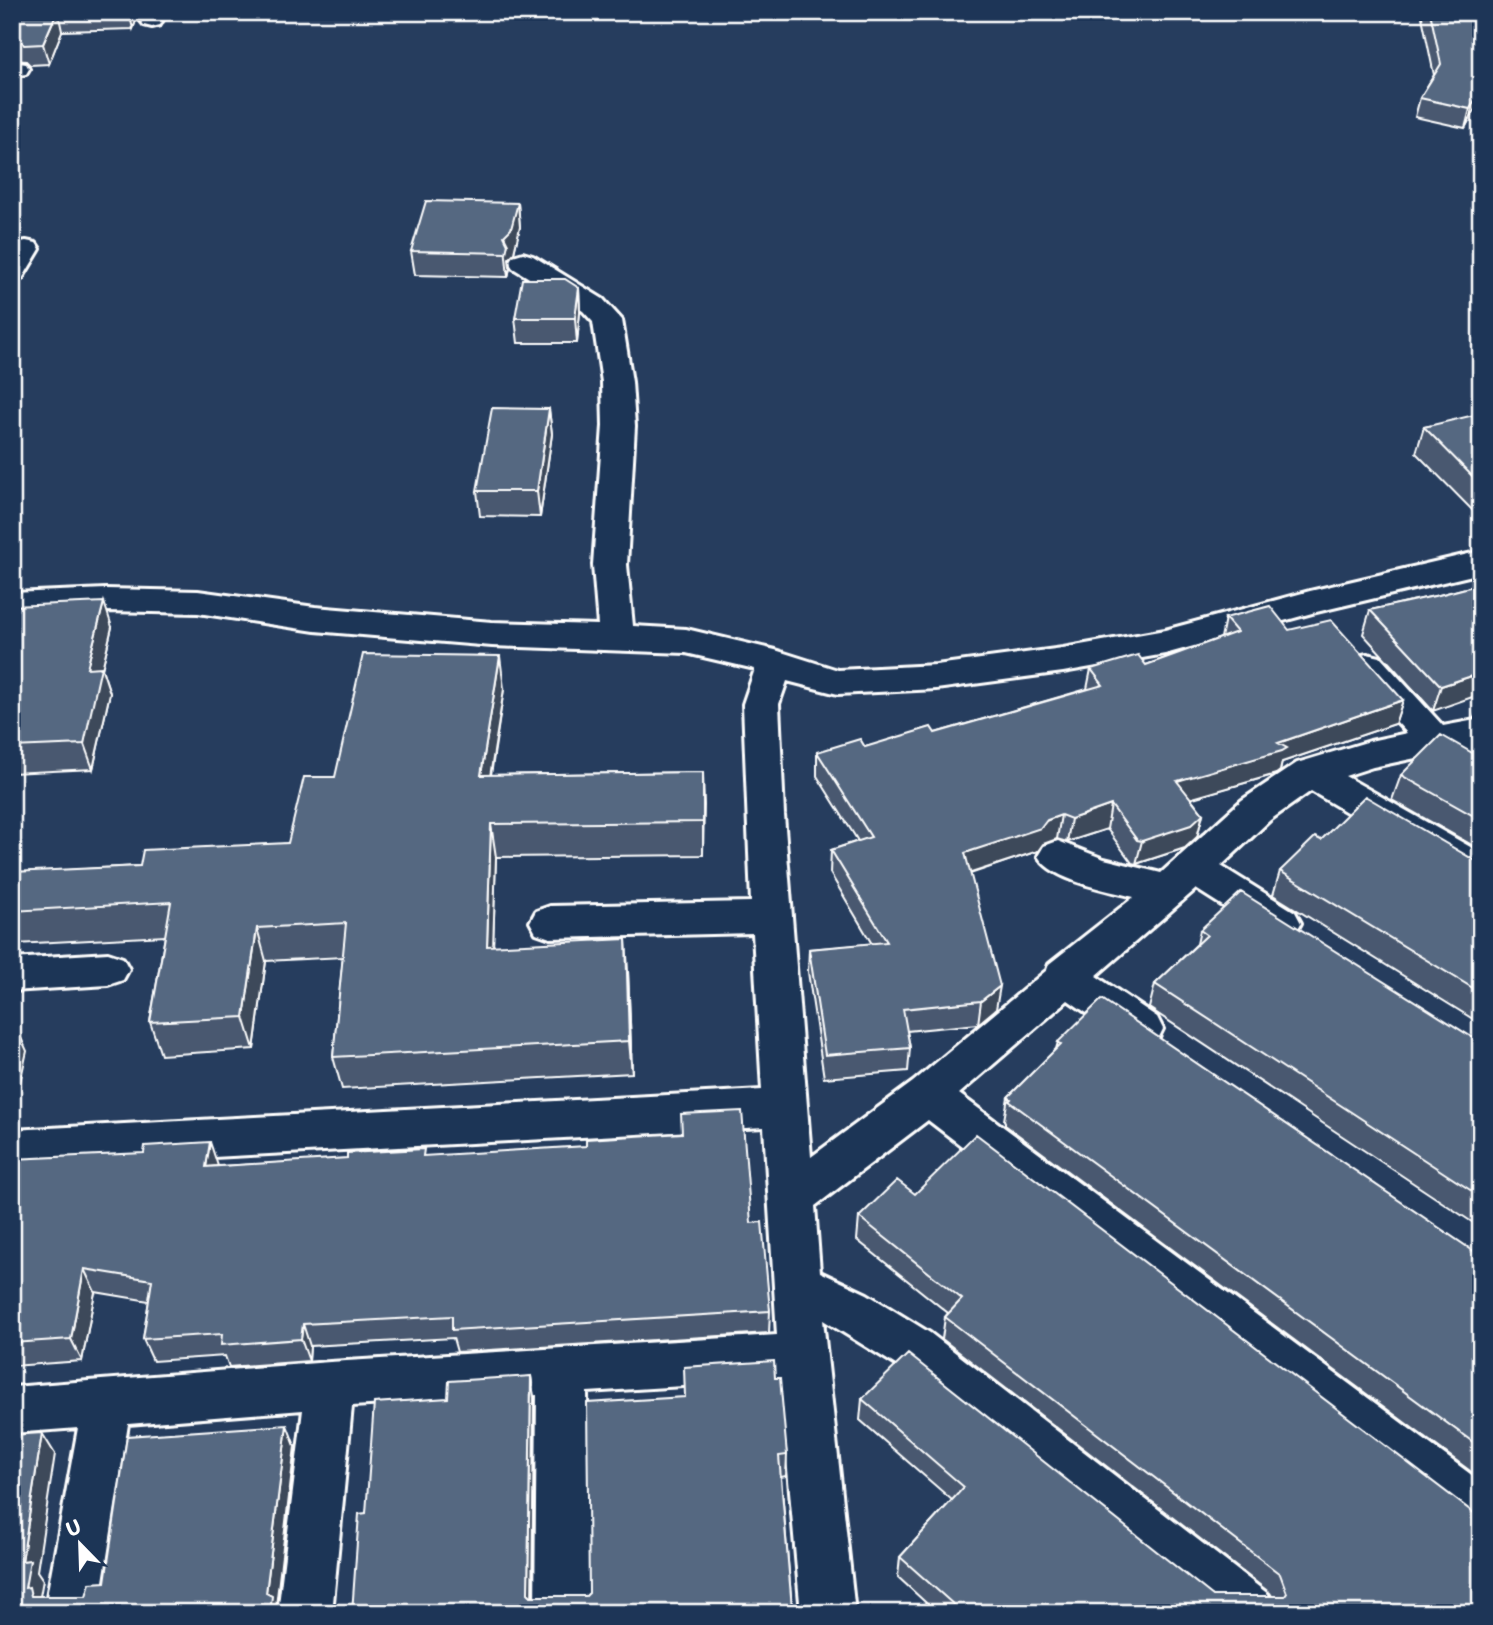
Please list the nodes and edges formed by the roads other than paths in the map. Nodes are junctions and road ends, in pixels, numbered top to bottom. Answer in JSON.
{"nodes":[{"id":1,"x":26,"y":249,"type":"dead end"},
{"id":2,"x":523,"y":262,"type":"dead end"},
{"id":3,"x":12,"y":273,"type":"edge"},
{"id":4,"x":1481,"y":562,"type":"edge"},
{"id":5,"x":1310,"y":602,"type":"junction"},
{"id":6,"x":12,"y":604,"type":"edge"},
{"id":7,"x":617,"y":637,"type":"junction"},
{"id":8,"x":775,"y":662,"type":"junction"},
{"id":9,"x":1481,"y":732,"type":"edge"},
{"id":10,"x":1436,"y":742,"type":"junction"},
{"id":11,"x":1481,"y":767,"type":"edge"},
{"id":12,"x":1310,"y":773,"type":"junction"},
{"id":13,"x":1058,"y":856,"type":"dead end"},
{"id":14,"x":1481,"y":872,"type":"edge"},
{"id":15,"x":1181,"y":879,"type":"junction"},
{"id":16,"x":771,"y":917,"type":"junction"},
{"id":17,"x":550,"y":922,"type":"dead end"},
{"id":18,"x":1308,"y":940,"type":"edge"},
{"id":19,"x":108,"y":969,"type":"dead end"},
{"id":20,"x":12,"y":975,"type":"edge"},
{"id":21,"x":1064,"y":976,"type":"junction"},
{"id":22,"x":1180,"y":1054,"type":"edge"},
{"id":23,"x":928,"y":1095,"type":"junction"},
{"id":24,"x":786,"y":1107,"type":"junction"},
{"id":25,"x":12,"y":1149,"type":"edge"},
{"id":26,"x":793,"y":1196,"type":"junction"},
{"id":27,"x":798,"y":1285,"type":"junction"},
{"id":28,"x":802,"y":1356,"type":"junction"},
{"id":29,"x":562,"y":1371,"type":"junction"},
{"id":30,"x":330,"y":1385,"type":"junction"},
{"id":31,"x":107,"y":1403,"type":"junction"},
{"id":32,"x":12,"y":1410,"type":"edge"},
{"id":33,"x":1481,"y":1513,"type":"edge"},
{"id":34,"x":71,"y":1613,"type":"edge"},
{"id":35,"x":305,"y":1613,"type":"edge"},
{"id":36,"x":562,"y":1613,"type":"edge"},
{"id":37,"x":828,"y":1613,"type":"edge"},
{"id":38,"x":1249,"y":1613,"type":"edge"}],
"edges":[{"from":1,"to":3,"type":"street"},
{"from":2,"to":7,"type":"street"},
{"from":4,"to":5,"type":"street"},
{"from":5,"to":8,"type":"street"},
{"from":5,"to":10,"type":"street"},
{"from":6,"to":7,"type":"street"},
{"from":7,"to":8,"type":"street"},
{"from":8,"to":16,"type":"street"},
{"from":9,"to":10,"type":"street"},
{"from":10,"to":11,"type":"street"},
{"from":10,"to":12,"type":"street"},
{"from":12,"to":14,"type":"street"},
{"from":12,"to":15,"type":"street"},
{"from":13,"to":15,"type":"street"},
{"from":15,"to":18,"type":"street"},
{"from":15,"to":21,"type":"street"},
{"from":16,"to":17,"type":"street"},
{"from":16,"to":24,"type":"street"},
{"from":19,"to":20,"type":"street"},
{"from":21,"to":22,"type":"street"},
{"from":21,"to":23,"type":"street"},
{"from":23,"to":26,"type":"street"},
{"from":23,"to":33,"type":"street"},
{"from":24,"to":25,"type":"street"},
{"from":24,"to":26,"type":"street"},
{"from":26,"to":27,"type":"street"},
{"from":27,"to":28,"type":"street"},
{"from":27,"to":38,"type":"street"},
{"from":28,"to":29,"type":"street"},
{"from":28,"to":37,"type":"street"},
{"from":29,"to":30,"type":"street"},
{"from":29,"to":36,"type":"street"},
{"from":30,"to":31,"type":"street"},
{"from":30,"to":35,"type":"street"},
{"from":31,"to":32,"type":"street"},
{"from":31,"to":34,"type":"street"}]}
